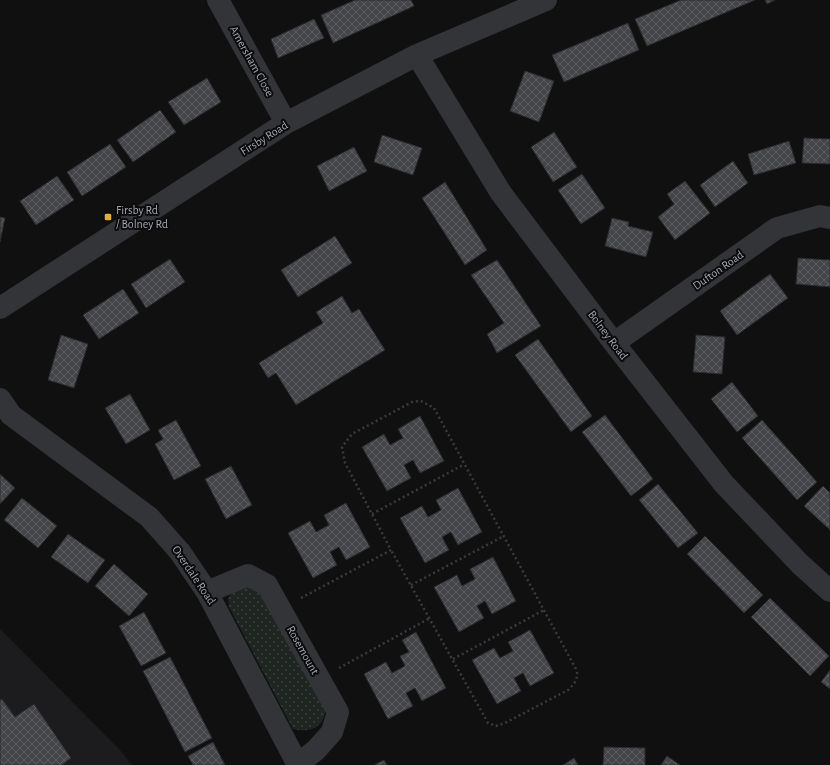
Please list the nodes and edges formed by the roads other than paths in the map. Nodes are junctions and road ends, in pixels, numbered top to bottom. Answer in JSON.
{"nodes":[{"id":1,"x":218,"y":0,"type":"edge"},
{"id":2,"x":546,"y":0,"type":"edge"},
{"id":3,"x":417,"y":55,"type":"junction"},
{"id":4,"x":286,"y":123,"type":"junction"},
{"id":5,"x":830,"y":218,"type":"edge"},
{"id":6,"x":0,"y":308,"type":"edge"},
{"id":7,"x":614,"y":344,"type":"junction"},
{"id":8,"x":0,"y":399,"type":"edge"},
{"id":9,"x":830,"y":591,"type":"edge"},
{"id":10,"x":208,"y":592,"type":"junction"},
{"id":11,"x":298,"y":765,"type":"edge"}],
"edges":[{"from":1,"to":4,"type":"street","name":"Amersham Close"},
{"from":2,"to":3,"type":"street","name":"Firsby Road"},
{"from":3,"to":4,"type":"street","name":"Firsby Road"},
{"from":3,"to":7,"type":"street","name":"Bolney Road"},
{"from":4,"to":6,"type":"street","name":"Firsby Road"},
{"from":5,"to":7,"type":"street","name":"Dufton Road"},
{"from":7,"to":9,"type":"street","name":"Bolney Road"},
{"from":8,"to":10,"type":"street","name":"Overdale Road"},
{"from":10,"to":11,"type":"street","name":"Overdale Road"},
{"from":10,"to":11,"type":"street","name":"Rosemount"}]}
